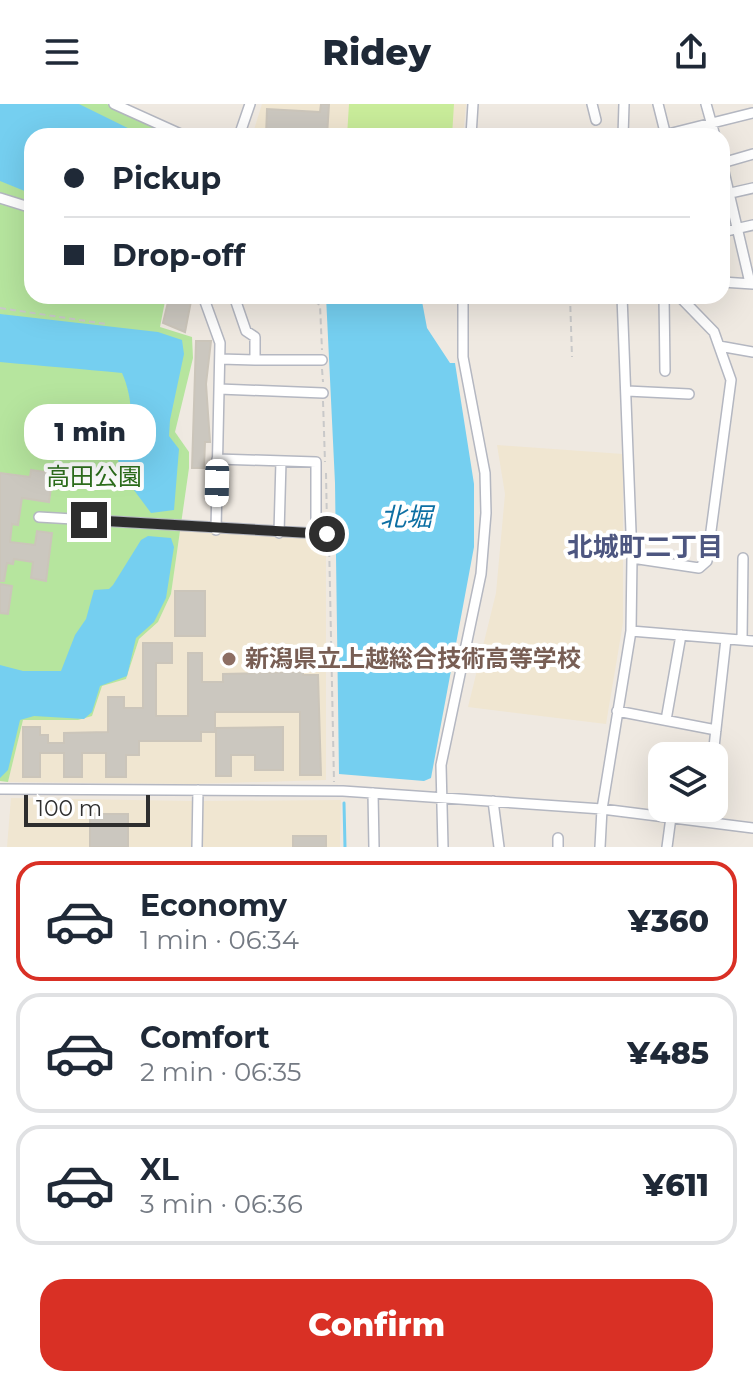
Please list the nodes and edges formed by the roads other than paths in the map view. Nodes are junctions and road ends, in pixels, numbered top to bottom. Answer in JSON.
{"nodes":[{"id":1,"x":114,"y":104,"type":"edge"},
{"id":2,"x":139,"y":104,"type":"edge"},
{"id":3,"x":250,"y":104,"type":"edge"},
{"id":4,"x":473,"y":104,"type":"edge"},
{"id":5,"x":592,"y":104,"type":"edge"},
{"id":6,"x":624,"y":104,"type":"edge"},
{"id":7,"x":658,"y":104,"type":"edge"},
{"id":8,"x":706,"y":104,"type":"edge"},
{"id":9,"x":752,"y":113,"type":"edge"},
{"id":10,"x":136,"y":115,"type":"junction"},
{"id":11,"x":596,"y":120,"type":"dead end"},
{"id":12,"x":711,"y":124,"type":"junction"},
{"id":13,"x":166,"y":128,"type":"edge"},
{"id":14,"x":242,"y":128,"type":"edge"},
{"id":15,"x":472,"y":128,"type":"edge"},
{"id":16,"x":623,"y":128,"type":"edge"},
{"id":17,"x":663,"y":128,"type":"edge"},
{"id":18,"x":694,"y":128,"type":"edge"},
{"id":19,"x":712,"y":128,"type":"edge"},
{"id":20,"x":753,"y":154,"type":"edge"},
{"id":21,"x":730,"y":161,"type":"edge"},
{"id":22,"x":753,"y":188,"type":"edge"},
{"id":23,"x":730,"y":193,"type":"edge"},
{"id":24,"x":0,"y":198,"type":"edge"},
{"id":25,"x":730,"y":205,"type":"edge"},
{"id":26,"x":24,"y":206,"type":"edge"},
{"id":27,"x":753,"y":225,"type":"edge"},
{"id":28,"x":738,"y":228,"type":"junction"},
{"id":29,"x":730,"y":230,"type":"edge"},
{"id":30,"x":730,"y":282,"type":"edge"},
{"id":31,"x":752,"y":283,"type":"edge"},
{"id":32,"x":206,"y":304,"type":"edge"},
{"id":33,"x":237,"y":304,"type":"edge"},
{"id":34,"x":463,"y":304,"type":"edge"},
{"id":35,"x":622,"y":304,"type":"edge"},
{"id":36,"x":664,"y":304,"type":"edge"},
{"id":37,"x":687,"y":304,"type":"edge"},
{"id":38,"x":719,"y":346,"type":"junction"},
{"id":39,"x":753,"y":352,"type":"edge"},
{"id":40,"x":220,"y":359,"type":"junction"},
{"id":41,"x":255,"y":360,"type":"junction"},
{"id":42,"x":322,"y":360,"type":"road end"},
{"id":43,"x":665,"y":371,"type":"dead end"},
{"id":44,"x":219,"y":389,"type":"junction"},
{"id":45,"x":627,"y":391,"type":"junction"},
{"id":46,"x":323,"y":393,"type":"road end"},
{"id":47,"x":689,"y":394,"type":"dead end"},
{"id":48,"x":217,"y":459,"type":"junction"},
{"id":49,"x":281,"y":461,"type":"junction"},
{"id":50,"x":39,"y":517,"type":"dead end"},
{"id":51,"x":216,"y":530,"type":"junction"},
{"id":52,"x":279,"y":533,"type":"junction"},
{"id":53,"x":316,"y":534,"type":"junction"},
{"id":54,"x":327,"y":534,"type":"road end"},
{"id":55,"x":632,"y":558,"type":"junction"},
{"id":56,"x":743,"y":558,"type":"dead end"},
{"id":57,"x":631,"y":631,"type":"junction"},
{"id":58,"x":681,"y":635,"type":"junction"},
{"id":59,"x":726,"y":639,"type":"junction"},
{"id":60,"x":742,"y":640,"type":"junction"},
{"id":61,"x":753,"y":641,"type":"edge"},
{"id":62,"x":617,"y":711,"type":"junction"},
{"id":63,"x":666,"y":720,"type":"junction"},
{"id":64,"x":716,"y":730,"type":"junction"},
{"id":65,"x":715,"y":742,"type":"edge"},
{"id":66,"x":0,"y":789,"type":"edge"},
{"id":67,"x":198,"y":790,"type":"junction"},
{"id":68,"x":373,"y":793,"type":"junction"},
{"id":69,"x":441,"y":796,"type":"junction"},
{"id":70,"x":493,"y":801,"type":"junction"},
{"id":71,"x":602,"y":809,"type":"junction"},
{"id":72,"x":648,"y":814,"type":"edge"},
{"id":73,"x":670,"y":822,"type":"edge"},
{"id":74,"x":713,"y":822,"type":"edge"},
{"id":75,"x":753,"y":828,"type":"edge"},
{"id":76,"x":197,"y":847,"type":"edge"},
{"id":77,"x":374,"y":847,"type":"edge"},
{"id":78,"x":443,"y":847,"type":"edge"},
{"id":79,"x":499,"y":847,"type":"edge"},
{"id":80,"x":600,"y":847,"type":"edge"},
{"id":81,"x":667,"y":847,"type":"edge"}],
"edges":[{"from":1,"to":10,"type":"street"},
{"from":2,"to":10,"type":"street"},
{"from":3,"to":14,"type":"street"},
{"from":4,"to":15,"type":"street"},
{"from":5,"to":11,"type":"street"},
{"from":6,"to":16,"type":"street"},
{"from":7,"to":17,"type":"street"},
{"from":8,"to":12,"type":"street"},
{"from":9,"to":12,"type":"street"},
{"from":10,"to":13,"type":"street"},
{"from":12,"to":18,"type":"street"},
{"from":12,"to":19,"type":"street"},
{"from":20,"to":21,"type":"street"},
{"from":22,"to":23,"type":"street"},
{"from":24,"to":26,"type":"street"},
{"from":25,"to":28,"type":"street"},
{"from":27,"to":28,"type":"street"},
{"from":28,"to":29,"type":"street"},
{"from":28,"to":31,"type":"street"},
{"from":30,"to":31,"type":"street"},
{"from":32,"to":40,"type":"street"},
{"from":33,"to":41,"type":"street"},
{"from":34,"to":69,"type":"street"},
{"from":35,"to":45,"type":"street"},
{"from":36,"to":43,"type":"street"},
{"from":37,"to":38,"type":"street"},
{"from":38,"to":39,"type":"street"},
{"from":38,"to":55,"type":"street"},
{"from":40,"to":41,"type":"street"},
{"from":40,"to":44,"type":"street"},
{"from":41,"to":42,"type":"street"},
{"from":44,"to":46,"type":"street"},
{"from":44,"to":48,"type":"street"},
{"from":45,"to":47,"type":"street"},
{"from":45,"to":55,"type":"street"},
{"from":48,"to":49,"type":"street"},
{"from":48,"to":51,"type":"street"},
{"from":49,"to":52,"type":"street"},
{"from":49,"to":53,"type":"street"},
{"from":50,"to":51,"type":"street"},
{"from":51,"to":52,"type":"street"},
{"from":52,"to":53,"type":"street"},
{"from":53,"to":54,"type":"street"},
{"from":55,"to":57,"type":"street"},
{"from":56,"to":60,"type":"street"},
{"from":57,"to":58,"type":"street"},
{"from":57,"to":62,"type":"street"},
{"from":58,"to":59,"type":"street"},
{"from":58,"to":63,"type":"street"},
{"from":59,"to":60,"type":"street"},
{"from":59,"to":64,"type":"street"},
{"from":60,"to":61,"type":"street"},
{"from":62,"to":63,"type":"street"},
{"from":62,"to":71,"type":"street"},
{"from":63,"to":64,"type":"street"},
{"from":64,"to":65,"type":"street"},
{"from":66,"to":67,"type":"street"},
{"from":67,"to":68,"type":"street"},
{"from":67,"to":76,"type":"street"},
{"from":68,"to":69,"type":"street"},
{"from":68,"to":77,"type":"street"},
{"from":69,"to":70,"type":"street"},
{"from":69,"to":78,"type":"street"},
{"from":70,"to":71,"type":"street"},
{"from":70,"to":79,"type":"street"},
{"from":71,"to":72,"type":"street"},
{"from":71,"to":80,"type":"street"},
{"from":73,"to":81,"type":"street"},
{"from":74,"to":75,"type":"street"}]}
